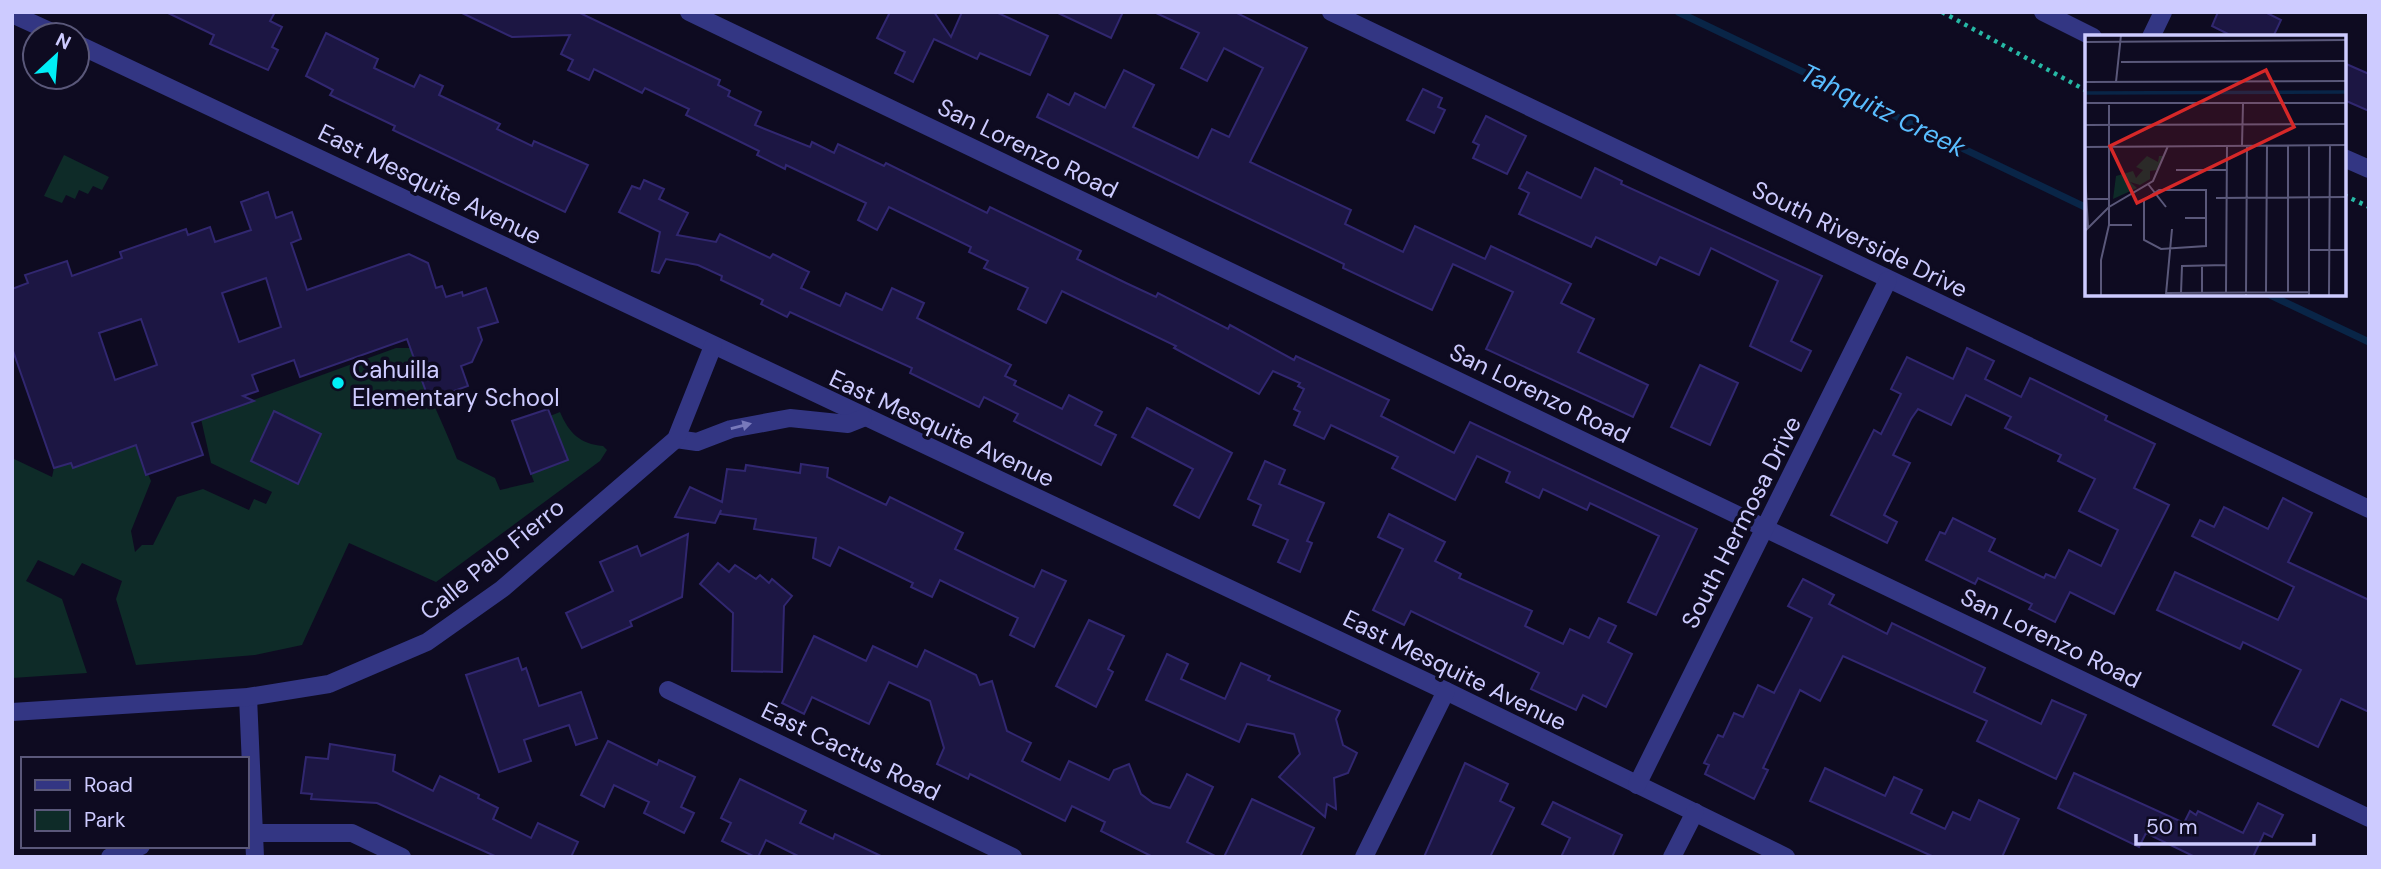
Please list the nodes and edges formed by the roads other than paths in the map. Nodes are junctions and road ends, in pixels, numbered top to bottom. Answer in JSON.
{"nodes":[{"id":1,"x":689,"y":12,"type":"edge"},
{"id":2,"x":1331,"y":12,"type":"edge"},
{"id":3,"x":2043,"y":12,"type":"edge"},
{"id":4,"x":2163,"y":12,"type":"edge"},
{"id":5,"x":2089,"y":35,"type":"edge"},
{"id":6,"x":2152,"y":35,"type":"edge"},
{"id":7,"x":91,"y":51,"type":"edge"},
{"id":8,"x":2346,"y":159,"type":"edge"},
{"id":9,"x":2369,"y":169,"type":"edge"},
{"id":10,"x":1888,"y":280,"type":"junction"},
{"id":11,"x":713,"y":346,"type":"junction"},
{"id":12,"x":863,"y":418,"type":"junction"},
{"id":13,"x":676,"y":439,"type":"junction"},
{"id":14,"x":2369,"y":509,"type":"edge"},
{"id":15,"x":1766,"y":529,"type":"junction"},
{"id":16,"x":668,"y":690,"type":"dead end"},
{"id":17,"x":1446,"y":691,"type":"junction"},
{"id":18,"x":248,"y":697,"type":"junction"},
{"id":19,"x":12,"y":712,"type":"edge"},
{"id":20,"x":1637,"y":785,"type":"junction"},
{"id":21,"x":1695,"y":812,"type":"junction"},
{"id":22,"x":2369,"y":818,"type":"edge"},
{"id":23,"x":249,"y":833,"type":"edge"},
{"id":24,"x":135,"y":848,"type":"edge"},
{"id":25,"x":110,"y":857,"type":"edge"},
{"id":26,"x":255,"y":857,"type":"edge"},
{"id":27,"x":402,"y":857,"type":"edge"},
{"id":28,"x":1013,"y":857,"type":"edge"},
{"id":29,"x":1364,"y":857,"type":"edge"},
{"id":30,"x":1672,"y":857,"type":"edge"},
{"id":31,"x":1786,"y":857,"type":"edge"}],
"edges":[{"from":1,"to":15,"type":"street","name":"San Lorenzo Road"},
{"from":2,"to":10,"type":"street","name":"South Riverside Drive"},
{"from":3,"to":5,"type":"street"},
{"from":4,"to":6,"type":"street"},
{"from":7,"to":11,"type":"street","name":"East Mesquite Avenue"},
{"from":8,"to":9,"type":"street"},
{"from":10,"to":14,"type":"street","name":"South Riverside Drive"},
{"from":10,"to":15,"type":"street","name":"South Hermosa Drive"},
{"from":11,"to":12,"type":"street","name":"East Mesquite Avenue"},
{"from":11,"to":13,"type":"street","name":"Calle Palo Fierro"},
{"from":13,"to":12,"type":"street","one_way":true},
{"from":12,"to":17,"type":"street","name":"East Mesquite Avenue"},
{"from":13,"to":18,"type":"street","name":"Calle Palo Fierro"},
{"from":15,"to":20,"type":"street","name":"South Hermosa Drive"},
{"from":15,"to":22,"type":"street","name":"San Lorenzo Road"},
{"from":16,"to":28,"type":"street","name":"East Cactus Road"},
{"from":17,"to":20,"type":"street","name":"East Mesquite Avenue"},
{"from":17,"to":29,"type":"street"},
{"from":18,"to":19,"type":"street","name":"Calle Palo Fierro"},
{"from":18,"to":23,"type":"street"},
{"from":20,"to":21,"type":"street","name":"East Mesquite Avenue"},
{"from":21,"to":30,"type":"street"},
{"from":21,"to":31,"type":"street","name":"East Mesquite Avenue"},
{"from":23,"to":26,"type":"street"},
{"from":23,"to":27,"type":"street"},
{"from":24,"to":25,"type":"street"}]}
